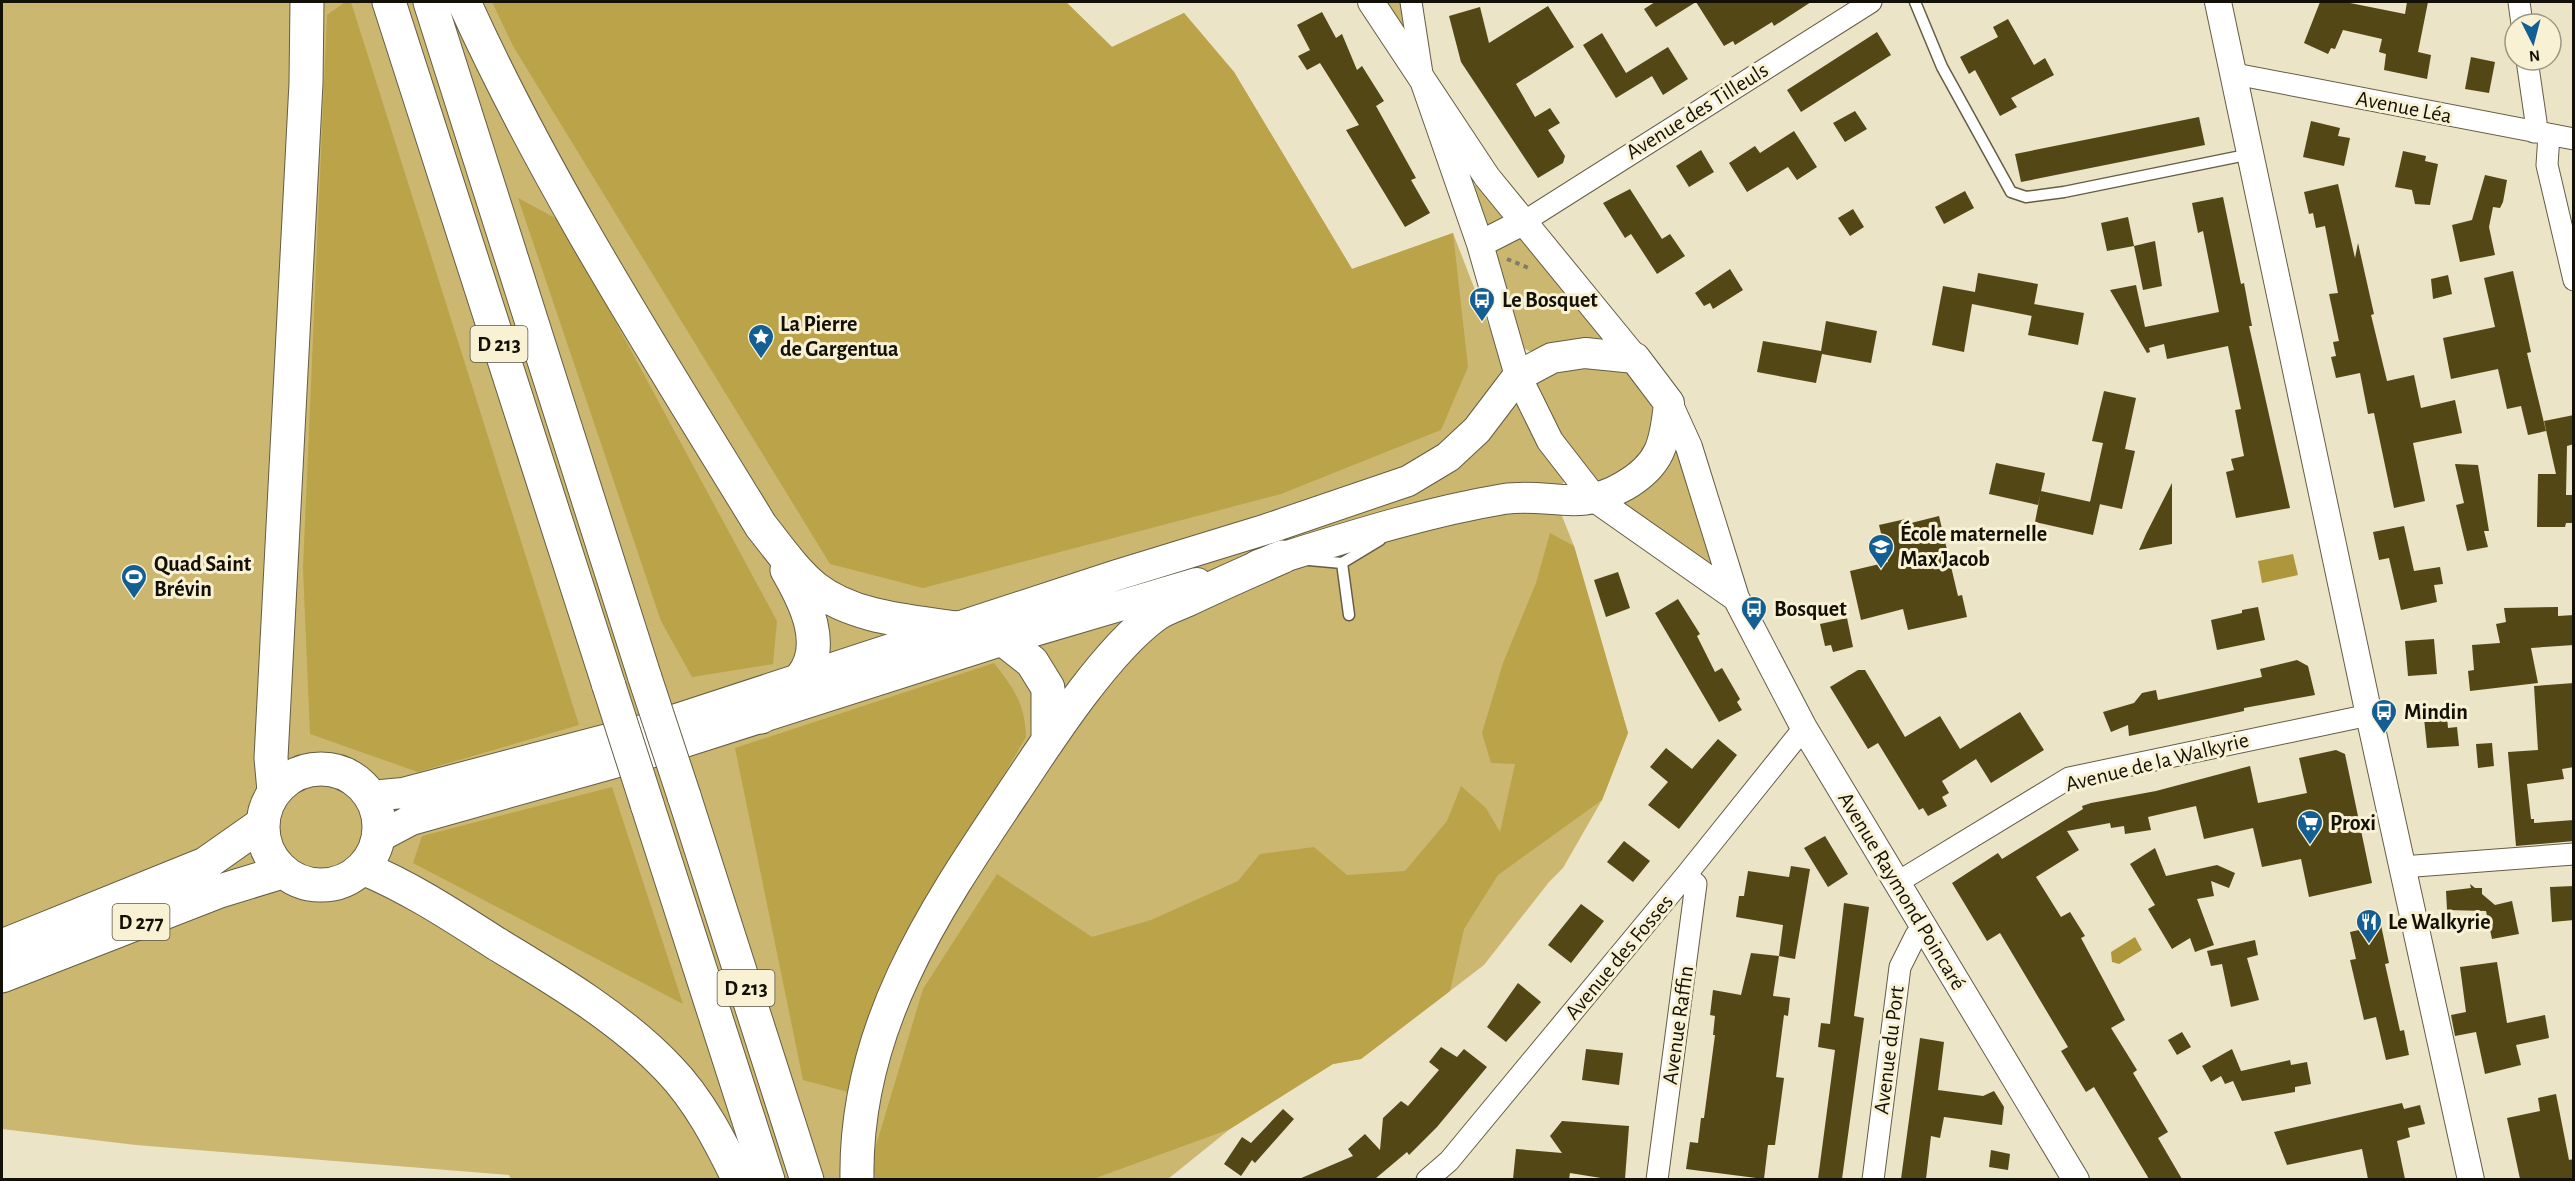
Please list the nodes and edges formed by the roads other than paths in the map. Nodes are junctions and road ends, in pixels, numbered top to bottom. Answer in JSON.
{"nodes":[{"id":1,"x":307,"y":2,"type":"edge"},
{"id":2,"x":389,"y":2,"type":"edge"},
{"id":3,"x":430,"y":2,"type":"edge"},
{"id":4,"x":464,"y":2,"type":"edge"},
{"id":5,"x":1371,"y":2,"type":"edge"},
{"id":6,"x":1410,"y":2,"type":"edge"},
{"id":7,"x":1871,"y":2,"type":"edge"},
{"id":8,"x":1915,"y":2,"type":"edge"},
{"id":9,"x":2218,"y":2,"type":"edge"},
{"id":10,"x":2529,"y":72,"type":"edge"},
{"id":11,"x":2235,"y":74,"type":"junction"},
{"id":12,"x":1424,"y":83,"type":"junction"},
{"id":13,"x":2541,"y":133,"type":"junction"},
{"id":14,"x":2574,"y":140,"type":"edge"},
{"id":15,"x":2252,"y":154,"type":"junction"},
{"id":16,"x":1525,"y":221,"type":"junction"},
{"id":17,"x":1482,"y":254,"type":"junction"},
{"id":18,"x":2574,"y":280,"type":"edge"},
{"id":19,"x":1635,"y":358,"type":"junction"},
{"id":20,"x":1518,"y":376,"type":"junction"},
{"id":21,"x":1669,"y":403,"type":"junction"},
{"id":22,"x":1595,"y":499,"type":"junction"},
{"id":23,"x":1420,"y":515,"type":"junction"},
{"id":24,"x":761,"y":526,"type":"junction"},
{"id":25,"x":1282,"y":557,"type":"junction"},
{"id":26,"x":1342,"y":563,"type":"junction"},
{"id":27,"x":1736,"y":597,"type":"junction"},
{"id":28,"x":1349,"y":615,"type":"dead end"},
{"id":29,"x":956,"y":628,"type":"junction"},
{"id":30,"x":1004,"y":640,"type":"junction"},
{"id":31,"x":802,"y":676,"type":"junction"},
{"id":32,"x":2369,"y":716,"type":"junction"},
{"id":33,"x":761,"y":717,"type":"junction"},
{"id":34,"x":1804,"y":728,"type":"junction"},
{"id":35,"x":1048,"y":740,"type":"junction"},
{"id":36,"x":274,"y":791,"type":"junction"},
{"id":37,"x":370,"y":796,"type":"junction"},
{"id":38,"x":262,"y":824,"type":"junction"},
{"id":39,"x":379,"y":837,"type":"junction"},
{"id":40,"x":2574,"y":854,"type":"edge"},
{"id":41,"x":2402,"y":867,"type":"junction"},
{"id":42,"x":363,"y":868,"type":"junction"},
{"id":43,"x":282,"y":872,"type":"junction"},
{"id":44,"x":1686,"y":876,"type":"junction"},
{"id":45,"x":1898,"y":882,"type":"junction"},
{"id":46,"x":1925,"y":930,"type":"junction"},
{"id":47,"x":2,"y":946,"type":"edge"},
{"id":48,"x":2,"y":976,"type":"edge"},
{"id":49,"x":740,"y":1179,"type":"edge"},
{"id":50,"x":768,"y":1179,"type":"edge"},
{"id":51,"x":807,"y":1179,"type":"edge"},
{"id":52,"x":857,"y":1179,"type":"edge"},
{"id":53,"x":1427,"y":1179,"type":"edge"},
{"id":54,"x":1657,"y":1179,"type":"edge"},
{"id":55,"x":1873,"y":1179,"type":"edge"},
{"id":56,"x":2076,"y":1179,"type":"edge"},
{"id":57,"x":2472,"y":1179,"type":"edge"}],
"edges":[{"from":1,"to":36,"type":"main road"},
{"from":2,"to":50,"type":"main road","number":"D 213","bridge":true},
{"from":3,"to":51,"type":"main road","number":"D 213","bridge":true},
{"from":4,"to":24,"type":"main road"},
{"from":5,"to":12,"type":"street","name":"Avenue Raymond Poincaré"},
{"from":6,"to":12,"type":"street"},
{"from":7,"to":16,"type":"street","name":"Avenue des Tilleuls"},
{"from":8,"to":15,"type":"lane"},
{"from":9,"to":11,"type":"street"},
{"from":10,"to":13,"type":"street"},
{"from":11,"to":13,"type":"street","name":"Avenue Léa"},
{"from":11,"to":15,"type":"street"},
{"from":12,"to":16,"type":"street","name":"Avenue Raymond Poincaré"},
{"from":12,"to":17,"type":"street","name":"Avenue Raymond Poincaré"},
{"from":13,"to":14,"type":"street","name":"Avenue Léa"},
{"from":13,"to":18,"type":"street"},
{"from":15,"to":32,"type":"street"},
{"from":16,"to":17,"type":"street"},
{"from":16,"to":19,"type":"street","name":"Avenue Raymond Poincaré"},
{"from":17,"to":20,"type":"street","name":"Avenue Raymond Poincaré"},
{"from":19,"to":20,"type":"main road"},
{"from":19,"to":21,"type":"main road","name":"Avenue Raymond Poincaré"},
{"from":20,"to":22,"type":"street","name":"Avenue Raymond Poincaré"},
{"from":20,"to":29,"type":"main road"},
{"from":21,"to":22,"type":"main road"},
{"from":21,"to":27,"type":"street","name":"Avenue Raymond Poincaré"},
{"from":22,"to":23,"type":"main road"},
{"from":22,"to":27,"type":"street","name":"Avenue Raymond Poincaré"},
{"from":23,"to":25,"type":"main road"},
{"from":23,"to":26,"type":"lane"},
{"from":24,"to":29,"type":"main road"},
{"from":24,"to":31,"type":"main road"},
{"from":25,"to":26,"type":"lane"},
{"from":25,"to":30,"type":"main road"},
{"from":25,"to":35,"type":"main road"},
{"from":26,"to":28,"type":"lane"},
{"from":27,"to":34,"type":"street","name":"Avenue Raymond Poincaré"},
{"from":29,"to":30,"type":"main road"},
{"from":29,"to":31,"type":"main road"},
{"from":30,"to":33,"type":"main road"},
{"from":30,"to":35,"type":"main road"},
{"from":31,"to":33,"type":"main road"},
{"from":31,"to":37,"type":"main road"},
{"from":32,"to":41,"type":"street"},
{"from":32,"to":45,"type":"street","name":"Avenue de la Walkyrie"},
{"from":33,"to":39,"type":"main road"},
{"from":34,"to":44,"type":"street","name":"Avenue des Fosses"},
{"from":34,"to":45,"type":"street","name":"Avenue Raymond Poincaré"},
{"from":35,"to":52,"type":"main road"},
{"from":36,"to":37,"type":"main road"},
{"from":36,"to":38,"type":"main road"},
{"from":37,"to":39,"type":"main road"},
{"from":38,"to":43,"type":"main road"},
{"from":38,"to":47,"type":"main road","number":"D 277"},
{"from":39,"to":42,"type":"main road"},
{"from":40,"to":41,"type":"street"},
{"from":41,"to":57,"type":"street"},
{"from":42,"to":43,"type":"main road"},
{"from":42,"to":49,"type":"main road"},
{"from":43,"to":48,"type":"main road","number":"D 277"},
{"from":44,"to":53,"type":"street","name":"Avenue des Fosses"},
{"from":44,"to":54,"type":"street","name":"Avenue Raffin"},
{"from":45,"to":46,"type":"street","name":"Avenue Raymond Poincaré"},
{"from":46,"to":55,"type":"street","name":"Avenue du Port"},
{"from":46,"to":56,"type":"street","name":"Avenue Raymond Poincaré"}]}
